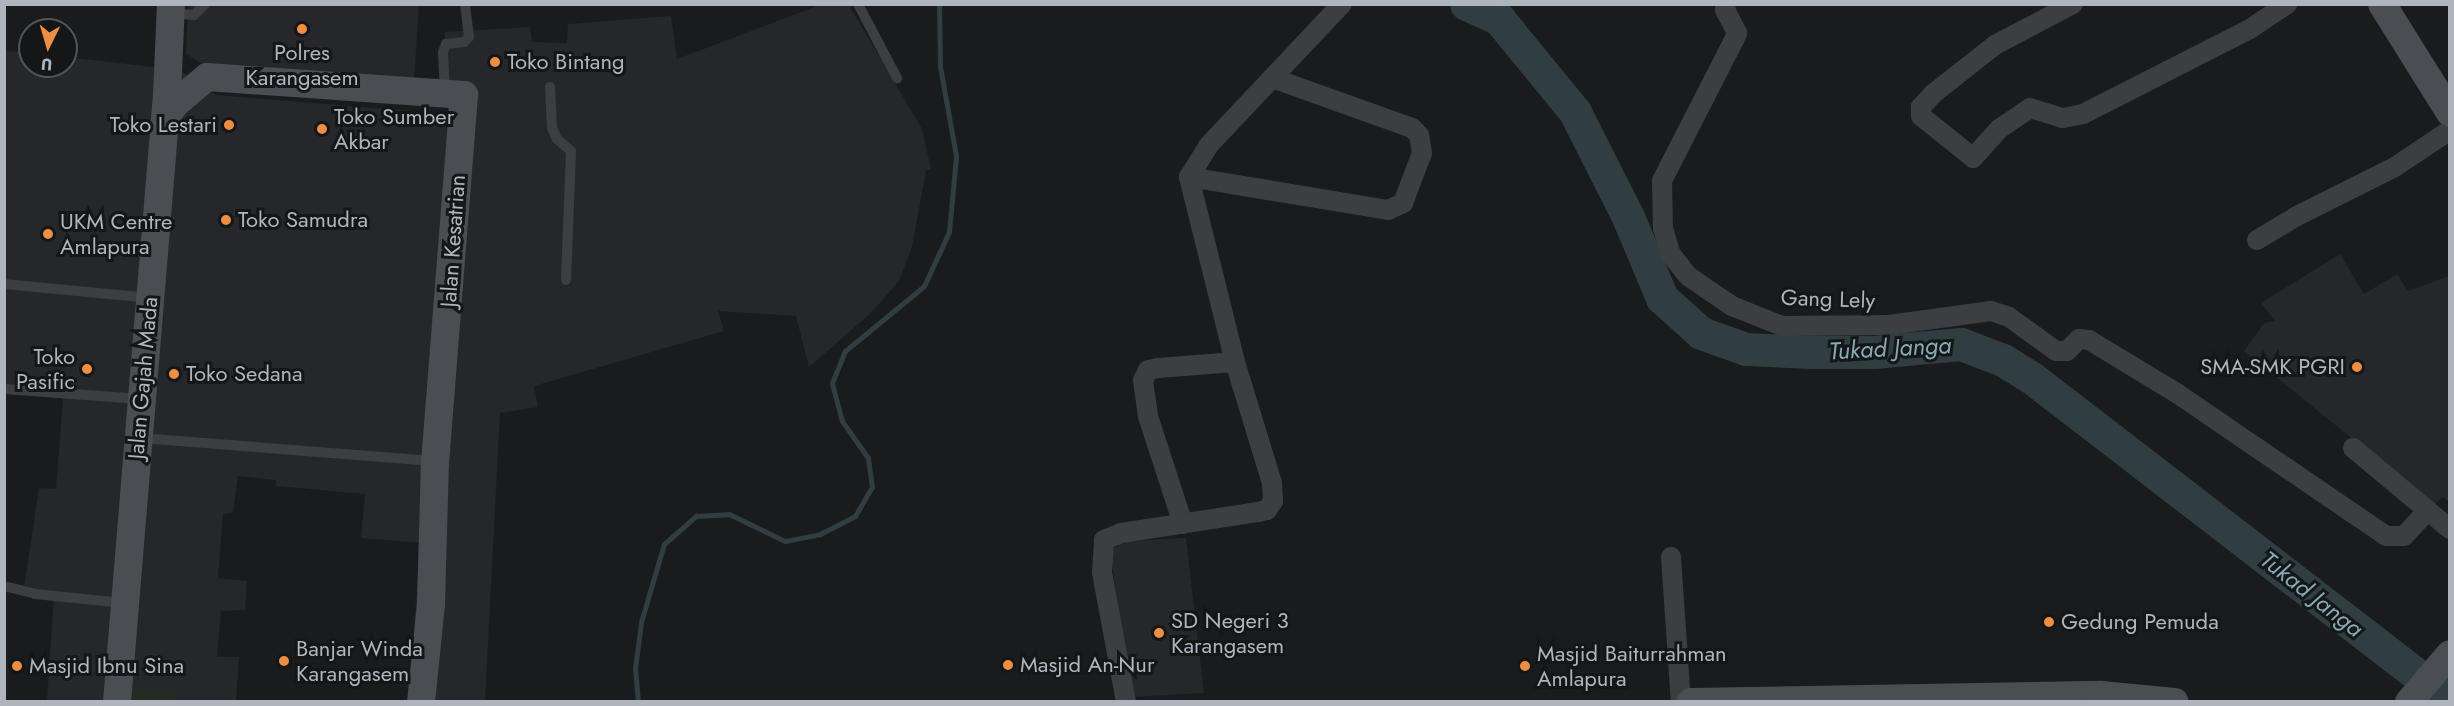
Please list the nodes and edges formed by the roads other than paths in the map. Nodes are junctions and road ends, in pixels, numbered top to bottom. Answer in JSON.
{"nodes":[{"id":1,"x":205,"y":4,"type":"edge"},
{"id":2,"x":465,"y":4,"type":"edge"},
{"id":3,"x":858,"y":4,"type":"edge"},
{"id":4,"x":1342,"y":4,"type":"edge"},
{"id":5,"x":1726,"y":4,"type":"edge"},
{"id":6,"x":2073,"y":4,"type":"edge"},
{"id":7,"x":2287,"y":4,"type":"edge"},
{"id":8,"x":2382,"y":4,"type":"edge"},
{"id":9,"x":171,"y":9,"type":"edge"},
{"id":10,"x":168,"y":54,"type":"junction"},
{"id":11,"x":207,"y":77,"type":"junction"},
{"id":12,"x":897,"y":78,"type":"dead end"},
{"id":13,"x":1275,"y":79,"type":"junction"},
{"id":14,"x":550,"y":87,"type":"dead end"},
{"id":15,"x":445,"y":94,"type":"junction"},
{"id":16,"x":2450,"y":113,"type":"edge"},
{"id":17,"x":165,"y":118,"type":"junction"},
{"id":18,"x":2450,"y":130,"type":"edge"},
{"id":19,"x":1189,"y":177,"type":"junction"},
{"id":20,"x":2257,"y":240,"type":"dead end"},
{"id":21,"x":566,"y":280,"type":"dead end"},
{"id":22,"x":4,"y":284,"type":"edge"},
{"id":23,"x":150,"y":298,"type":"junction"},
{"id":24,"x":1235,"y":362,"type":"junction"},
{"id":25,"x":4,"y":390,"type":"edge"},
{"id":26,"x":141,"y":399,"type":"junction"},
{"id":27,"x":138,"y":438,"type":"junction"},
{"id":28,"x":2353,"y":448,"type":"dead end"},
{"id":29,"x":435,"y":461,"type":"junction"},
{"id":30,"x":2428,"y":510,"type":"junction"},
{"id":31,"x":1183,"y":524,"type":"junction"},
{"id":32,"x":2450,"y":529,"type":"edge"},
{"id":33,"x":1671,"y":557,"type":"dead end"},
{"id":34,"x":4,"y":586,"type":"edge"},
{"id":35,"x":126,"y":603,"type":"junction"},
{"id":36,"x":2450,"y":654,"type":"edge"},
{"id":37,"x":1962,"y":699,"type":"edge"},
{"id":38,"x":117,"y":702,"type":"edge"},
{"id":39,"x":421,"y":702,"type":"edge"},
{"id":40,"x":1126,"y":702,"type":"edge"},
{"id":41,"x":1681,"y":702,"type":"edge"},
{"id":42,"x":1691,"y":702,"type":"edge"},
{"id":43,"x":2175,"y":702,"type":"edge"},
{"id":44,"x":2409,"y":702,"type":"edge"}],
"edges":[{"from":1,"to":9,"type":"lane"},
{"from":2,"to":15,"type":"lane"},
{"from":3,"to":12,"type":"lane"},
{"from":4,"to":13,"type":"street"},
{"from":5,"to":30,"type":"street","name":"Gang Lely"},
{"from":6,"to":7,"type":"street"},
{"from":8,"to":16,"type":"street"},
{"from":9,"to":10,"type":"street","name":"Jalan Gajah Mada"},
{"from":10,"to":11,"type":"street"},
{"from":10,"to":17,"type":"street","name":"Jalan Gajah Mada"},
{"from":11,"to":15,"type":"street","name":"Jalan Kesatrian"},
{"from":11,"to":17,"type":"street"},
{"from":13,"to":19,"type":"street"},
{"from":13,"to":19,"type":"street"},
{"from":14,"to":21,"type":"lane"},
{"from":15,"to":29,"type":"street","name":"Jalan Kesatrian"},
{"from":17,"to":23,"type":"street","name":"Jalan Gajah Mada"},
{"from":18,"to":20,"type":"street"},
{"from":19,"to":24,"type":"street"},
{"from":22,"to":23,"type":"lane"},
{"from":23,"to":26,"type":"street","name":"Jalan Gajah Mada"},
{"from":24,"to":31,"type":"street"},
{"from":24,"to":31,"type":"street"},
{"from":25,"to":26,"type":"lane"},
{"from":26,"to":27,"type":"street","name":"Jalan Gajah Mada"},
{"from":27,"to":29,"type":"lane"},
{"from":27,"to":35,"type":"street","name":"Jalan Gajah Mada"},
{"from":28,"to":30,"type":"street"},
{"from":29,"to":39,"type":"street","name":"Jalan Kesatrian"},
{"from":30,"to":32,"type":"street"},
{"from":31,"to":40,"type":"street"},
{"from":33,"to":41,"type":"street"},
{"from":34,"to":35,"type":"lane"},
{"from":35,"to":38,"type":"street","name":"Jalan Gajah Mada"},
{"from":36,"to":44,"type":"street"},
{"from":37,"to":42,"type":"street"},
{"from":37,"to":43,"type":"street"}]}
